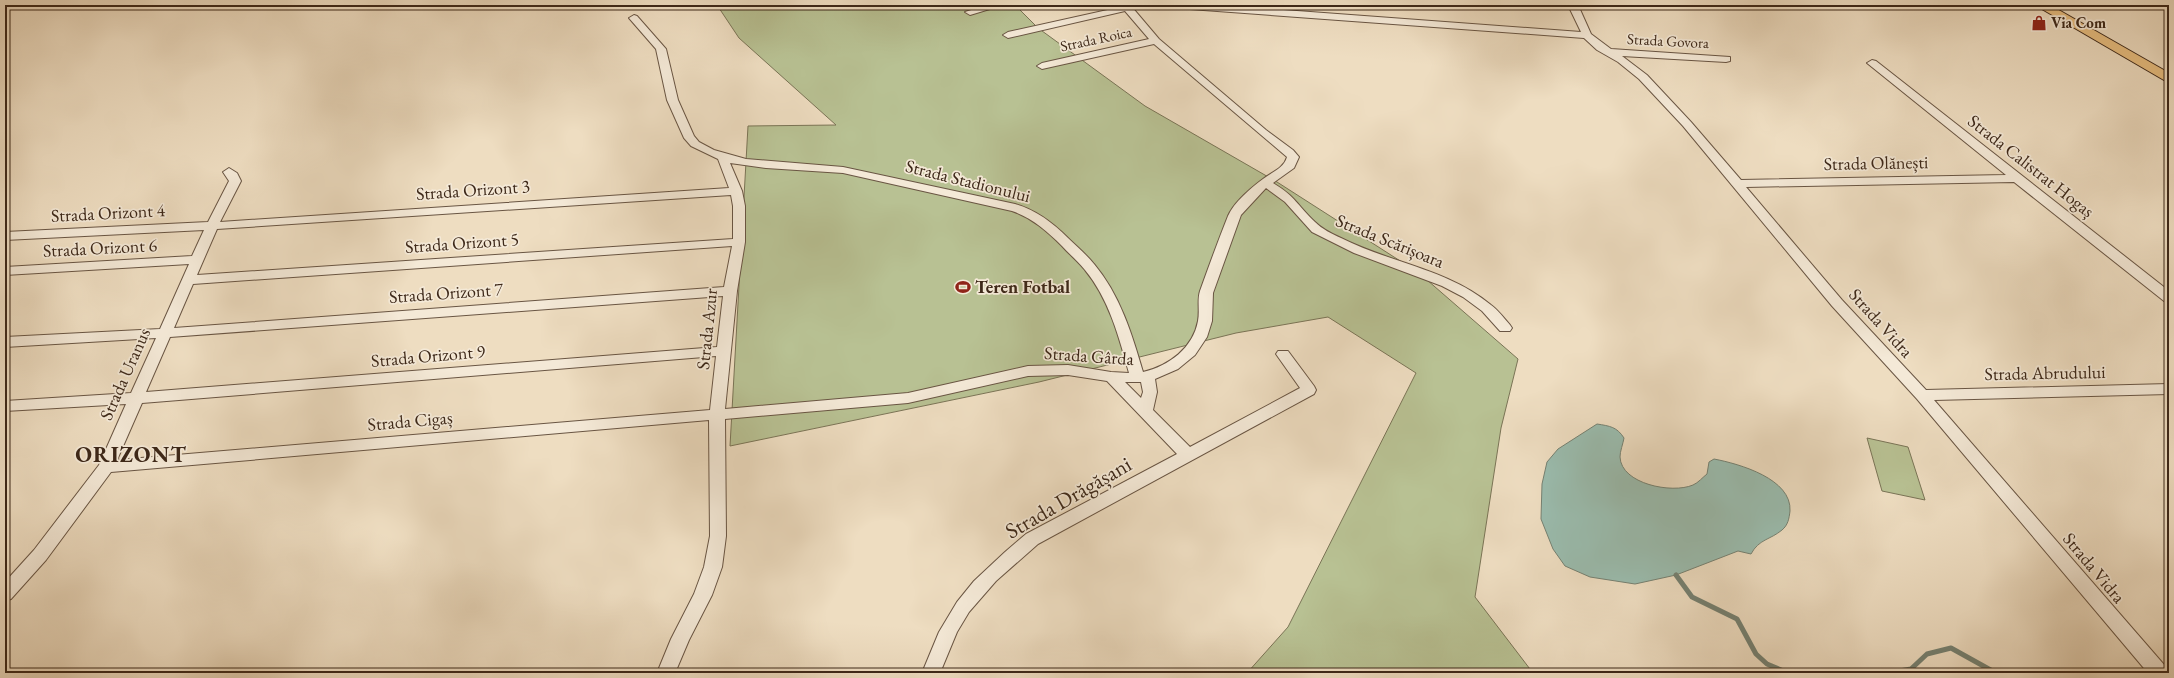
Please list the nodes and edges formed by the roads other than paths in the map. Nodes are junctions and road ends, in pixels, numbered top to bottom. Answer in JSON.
{"nodes":[{"id":1,"x":998,"y":5,"type":"edge"},
{"id":2,"x":1176,"y":5,"type":"edge"},
{"id":3,"x":1573,"y":5,"type":"edge"},
{"id":4,"x":2041,"y":5,"type":"edge"},
{"id":5,"x":1127,"y":7,"type":"edge"},
{"id":6,"x":970,"y":12,"type":"dead end"},
{"id":7,"x":634,"y":18,"type":"dead end"},
{"id":8,"x":1587,"y":34,"type":"junction"},
{"id":9,"x":1008,"y":35,"type":"dead end"},
{"id":10,"x":1156,"y":41,"type":"junction"},
{"id":11,"x":1608,"y":52,"type":"junction"},
{"id":12,"x":1726,"y":59,"type":"dead end"},
{"id":13,"x":1872,"y":63,"type":"dead end"},
{"id":14,"x":1042,"y":66,"type":"dead end"},
{"id":15,"x":2169,"y":79,"type":"edge"},
{"id":16,"x":722,"y":156,"type":"junction"},
{"id":17,"x":229,"y":172,"type":"dead end"},
{"id":18,"x":2016,"y":178,"type":"junction"},
{"id":19,"x":1265,"y":183,"type":"junction"},
{"id":20,"x":1737,"y":184,"type":"junction"},
{"id":21,"x":736,"y":191,"type":"junction"},
{"id":22,"x":212,"y":226,"type":"junction"},
{"id":23,"x":5,"y":236,"type":"edge"},
{"id":24,"x":739,"y":242,"type":"junction"},
{"id":25,"x":197,"y":260,"type":"junction"},
{"id":26,"x":5,"y":271,"type":"edge"},
{"id":27,"x":188,"y":280,"type":"junction"},
{"id":28,"x":730,"y":291,"type":"junction"},
{"id":29,"x":2169,"y":298,"type":"edge"},
{"id":30,"x":1505,"y":328,"type":"dead end"},
{"id":31,"x":165,"y":333,"type":"junction"},
{"id":32,"x":5,"y":342,"type":"edge"},
{"id":33,"x":723,"y":351,"type":"junction"},
{"id":34,"x":1283,"y":354,"type":"dead end"},
{"id":35,"x":1111,"y":377,"type":"junction"},
{"id":36,"x":1143,"y":377,"type":"junction"},
{"id":37,"x":2169,"y":389,"type":"edge"},
{"id":38,"x":1922,"y":395,"type":"junction"},
{"id":39,"x":137,"y":398,"type":"junction"},
{"id":40,"x":5,"y":406,"type":"edge"},
{"id":41,"x":1146,"y":411,"type":"junction"},
{"id":42,"x":717,"y":414,"type":"junction"},
{"id":43,"x":1189,"y":456,"type":"junction"},
{"id":44,"x":106,"y":467,"type":"junction"},
{"id":45,"x":5,"y":594,"type":"edge"},
{"id":46,"x":666,"y":673,"type":"edge"},
{"id":47,"x":931,"y":673,"type":"edge"},
{"id":48,"x":2159,"y":673,"type":"edge"}],
"edges":[{"from":1,"to":6,"type":"street"},
{"from":2,"to":8,"type":"street"},
{"from":3,"to":8,"type":"street","name":"Strada Vidra"},
{"from":4,"to":15,"type":"main road"},
{"from":5,"to":9,"type":"street"},
{"from":5,"to":10,"type":"street","name":"Strada Gârda"},
{"from":7,"to":16,"type":"street"},
{"from":8,"to":11,"type":"street","name":"Strada Vidra"},
{"from":10,"to":14,"type":"street","name":"Strada Roica"},
{"from":10,"to":19,"type":"street","name":"Strada Gârda"},
{"from":11,"to":12,"type":"street","name":"Strada Govora"},
{"from":11,"to":20,"type":"street","name":"Strada Vidra"},
{"from":13,"to":18,"type":"street","name":"Strada Calistrat Hogaș"},
{"from":16,"to":21,"type":"street","name":"Strada Azur"},
{"from":16,"to":36,"type":"street","name":"Strada Stadionului"},
{"from":17,"to":22,"type":"street","name":"Strada Uranus"},
{"from":18,"to":20,"type":"street","name":"Strada Olănești"},
{"from":18,"to":29,"type":"street","name":"Strada Calistrat Hogaș"},
{"from":19,"to":30,"type":"street","name":"Strada Scărișoara"},
{"from":19,"to":36,"type":"street","name":"Strada Gârda"},
{"from":20,"to":38,"type":"street","name":"Strada Vidra"},
{"from":21,"to":22,"type":"street","name":"Strada Orizont 3"},
{"from":21,"to":24,"type":"street","name":"Strada Azur"},
{"from":22,"to":23,"type":"street","name":"Strada Orizont 4"},
{"from":22,"to":25,"type":"street","name":"Strada Uranus"},
{"from":24,"to":27,"type":"street","name":"Strada Orizont 5"},
{"from":24,"to":28,"type":"street","name":"Strada Azur"},
{"from":25,"to":26,"type":"street","name":"Strada Orizont 6"},
{"from":25,"to":27,"type":"street","name":"Strada Uranus"},
{"from":27,"to":31,"type":"street","name":"Strada Uranus"},
{"from":28,"to":31,"type":"street","name":"Strada Orizont 7"},
{"from":28,"to":33,"type":"street","name":"Strada Azur"},
{"from":31,"to":32,"type":"street","name":"Strada Orizont 7"},
{"from":31,"to":39,"type":"street","name":"Strada Uranus"},
{"from":33,"to":39,"type":"street","name":"Strada Orizont 9"},
{"from":33,"to":42,"type":"street","name":"Strada Azur"},
{"from":34,"to":43,"type":"street","name":"Strada Drăgășani"},
{"from":35,"to":36,"type":"street","name":"Strada Gârda"},
{"from":35,"to":41,"type":"street"},
{"from":35,"to":42,"type":"street","name":"Strada Gârda"},
{"from":36,"to":41,"type":"street"},
{"from":37,"to":38,"type":"street","name":"Strada Abrudului"},
{"from":38,"to":48,"type":"street","name":"Strada Vidra"},
{"from":39,"to":40,"type":"street","name":"Strada Orizont 9"},
{"from":39,"to":44,"type":"street","name":"Strada Uranus"},
{"from":41,"to":43,"type":"street"},
{"from":42,"to":44,"type":"street","name":"Strada Cigaș"},
{"from":42,"to":46,"type":"street","name":"Strada Azur"},
{"from":43,"to":47,"type":"street","name":"Strada Drăgășani"},
{"from":44,"to":45,"type":"street","name":"Strada Uranus"}]}
